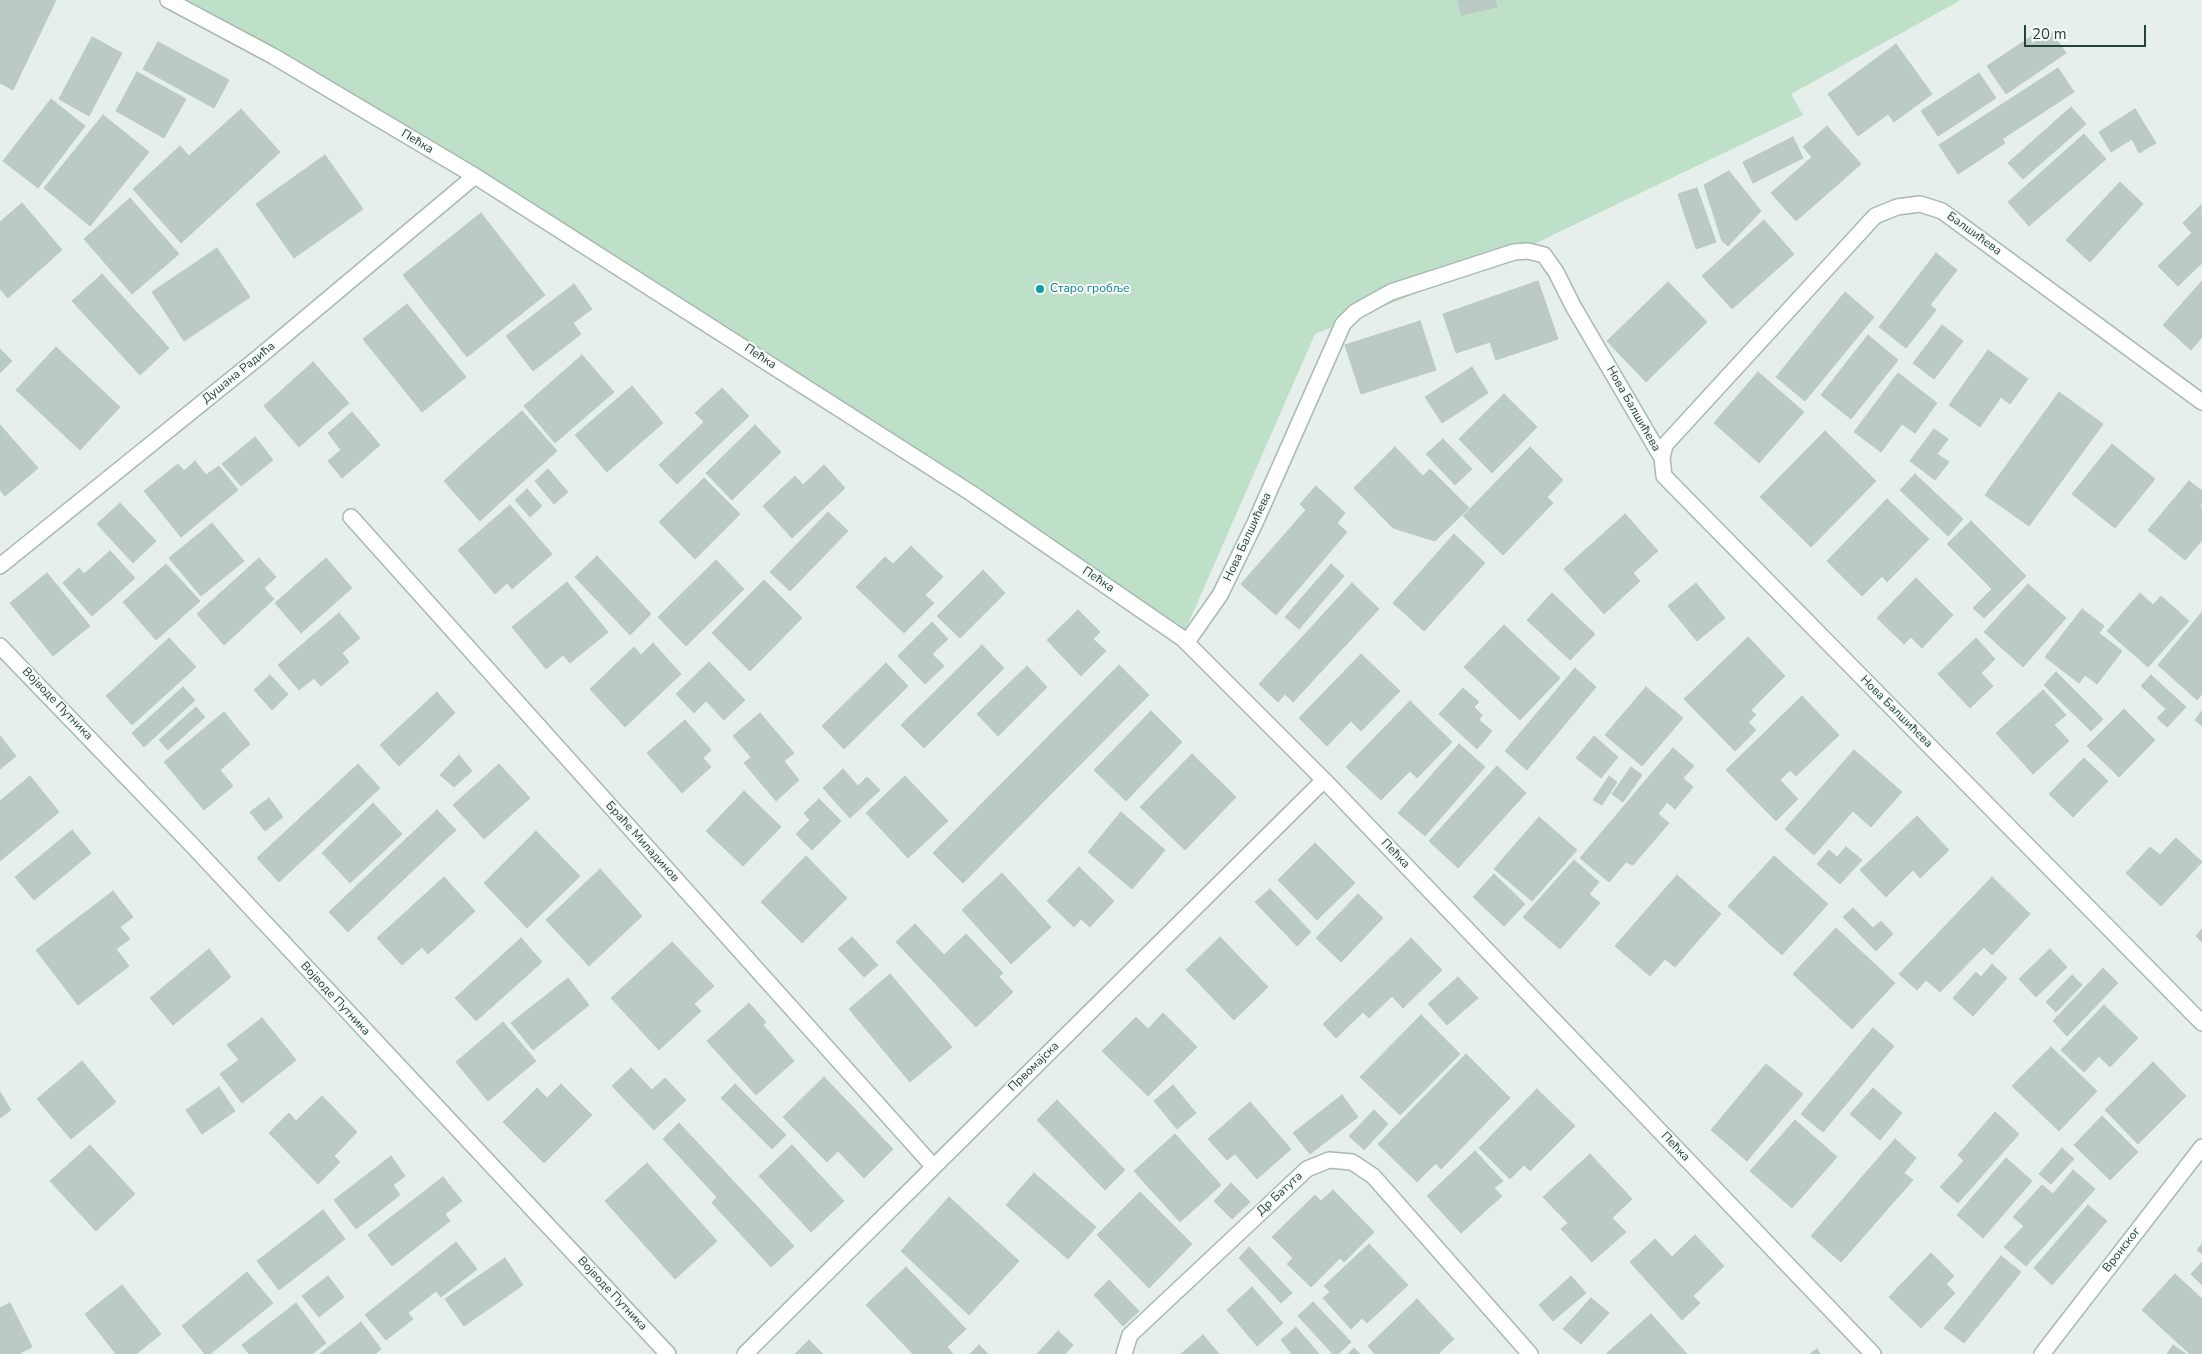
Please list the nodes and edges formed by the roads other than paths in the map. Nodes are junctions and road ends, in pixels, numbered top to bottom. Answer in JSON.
{"nodes":[{"id":1,"x":168,"y":0,"type":"edge"},
{"id":2,"x":475,"y":176,"type":"junction"},
{"id":3,"x":2202,"y":402,"type":"edge"},
{"id":4,"x":1662,"y":458,"type":"junction"},
{"id":5,"x":351,"y":517,"type":"dead end"},
{"id":6,"x":0,"y":566,"type":"edge"},
{"id":7,"x":1187,"y":642,"type":"junction"},
{"id":8,"x":0,"y":646,"type":"edge"},
{"id":9,"x":1324,"y":780,"type":"junction"},
{"id":10,"x":2202,"y":1023,"type":"edge"},
{"id":11,"x":2202,"y":1147,"type":"edge"},
{"id":12,"x":933,"y":1166,"type":"junction"},
{"id":13,"x":668,"y":1354,"type":"edge"},
{"id":14,"x":745,"y":1354,"type":"edge"},
{"id":15,"x":1124,"y":1354,"type":"edge"},
{"id":16,"x":1530,"y":1354,"type":"edge"},
{"id":17,"x":1873,"y":1354,"type":"edge"},
{"id":18,"x":2042,"y":1354,"type":"edge"}],
"edges":[{"from":1,"to":2,"type":"street","name":"Пећка"},
{"from":2,"to":6,"type":"street","name":"Душана Радића"},
{"from":2,"to":7,"type":"street","name":"Пећка"},
{"from":3,"to":4,"type":"street","name":"Балшићева"},
{"from":4,"to":7,"type":"street","name":"Нова Балшићева"},
{"from":4,"to":10,"type":"street","name":"Нова Балшићева"},
{"from":5,"to":12,"type":"street","name":"Браће Миладинов"},
{"from":7,"to":9,"type":"street","name":"Пећка"},
{"from":8,"to":13,"type":"street","name":"Војводе Путника"},
{"from":9,"to":12,"type":"street","name":"Првомајска"},
{"from":9,"to":17,"type":"street","name":"Пећка"},
{"from":11,"to":18,"type":"street","name":"Вронског"},
{"from":12,"to":14,"type":"street","name":"Првомајска"},
{"from":15,"to":16,"type":"street","name":"Др Батута"}]}
